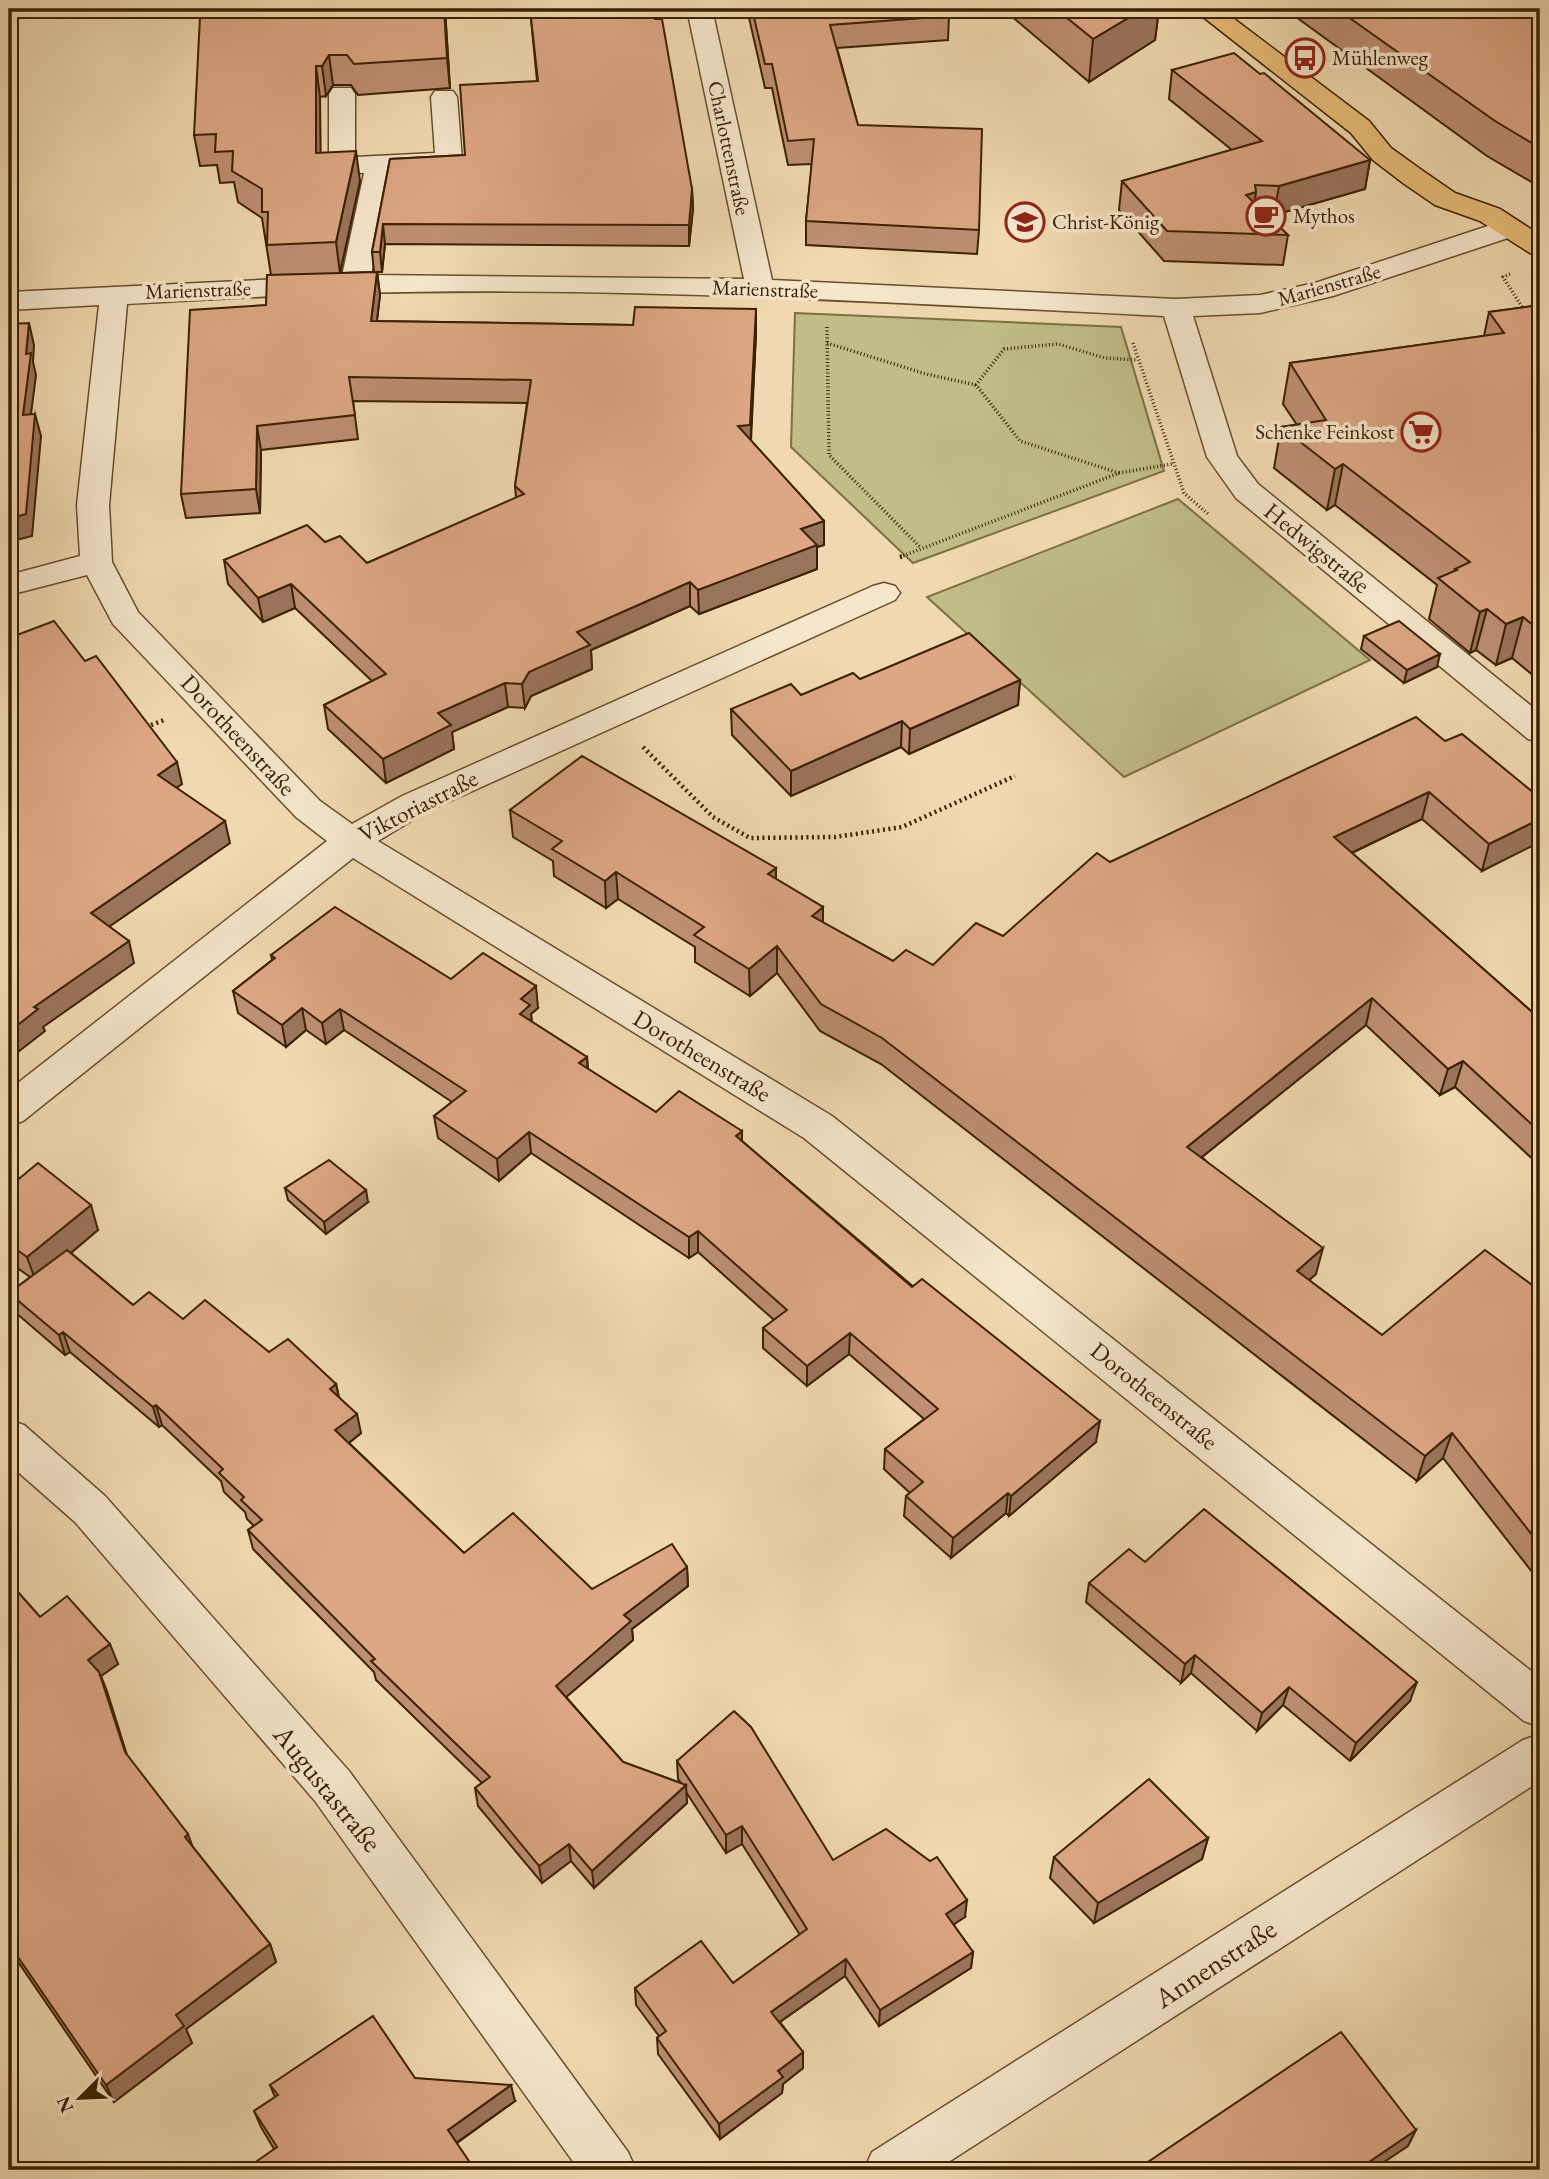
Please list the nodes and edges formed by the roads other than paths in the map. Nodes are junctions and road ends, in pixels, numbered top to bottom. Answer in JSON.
{"nodes":[{"id":1,"x":699,"y":9,"type":"edge"},
{"id":2,"x":1205,"y":9,"type":"edge"},
{"id":3,"x":342,"y":94,"type":"dead end"},
{"id":4,"x":444,"y":97,"type":"dead end"},
{"id":5,"x":379,"y":164,"type":"junction"},
{"id":6,"x":1500,"y":221,"type":"junction"},
{"id":7,"x":1540,"y":247,"type":"edge"},
{"id":8,"x":355,"y":284,"type":"junction"},
{"id":9,"x":760,"y":288,"type":"junction"},
{"id":10,"x":114,"y":294,"type":"junction"},
{"id":11,"x":9,"y":301,"type":"edge"},
{"id":12,"x":1176,"y":308,"type":"junction"},
{"id":13,"x":96,"y":562,"type":"junction"},
{"id":14,"x":9,"y":585,"type":"edge"},
{"id":15,"x":884,"y":593,"type":"road end"},
{"id":16,"x":1540,"y":731,"type":"edge"},
{"id":17,"x":351,"y":841,"type":"junction"},
{"id":18,"x":9,"y":1111,"type":"edge"},
{"id":19,"x":9,"y":1438,"type":"edge"},
{"id":20,"x":1540,"y":1706,"type":"edge"},
{"id":21,"x":1540,"y":1755,"type":"edge"},
{"id":22,"x":610,"y":2170,"type":"edge"},
{"id":23,"x":890,"y":2170,"type":"edge"}],
"edges":[{"from":1,"to":9,"type":"street","name":"Charlottenstraße"},
{"from":2,"to":6,"type":"main road"},
{"from":3,"to":5,"type":"street"},
{"from":4,"to":5,"type":"street"},
{"from":5,"to":8,"type":"street"},
{"from":6,"to":7,"type":"main road"},
{"from":6,"to":12,"type":"street","name":"Marienstraße"},
{"from":8,"to":9,"type":"street","name":"Marienstraße"},
{"from":8,"to":10,"type":"street","name":"Marienstraße"},
{"from":9,"to":12,"type":"street","name":"Marienstraße"},
{"from":10,"to":11,"type":"street","name":"Marienstraße"},
{"from":10,"to":13,"type":"street","name":"Dorotheenstraße"},
{"from":12,"to":16,"type":"street","name":"Hedwigstraße"},
{"from":13,"to":14,"type":"street"},
{"from":13,"to":17,"type":"street","name":"Dorotheenstraße"},
{"from":15,"to":17,"type":"street","name":"Viktoriastraße"},
{"from":17,"to":18,"type":"street","name":"Viktoriastraße"},
{"from":17,"to":20,"type":"street","name":"Dorotheenstraße"},
{"from":19,"to":22,"type":"street","name":"Augustastraße"},
{"from":21,"to":23,"type":"street","name":"Annenstraße"}]}
